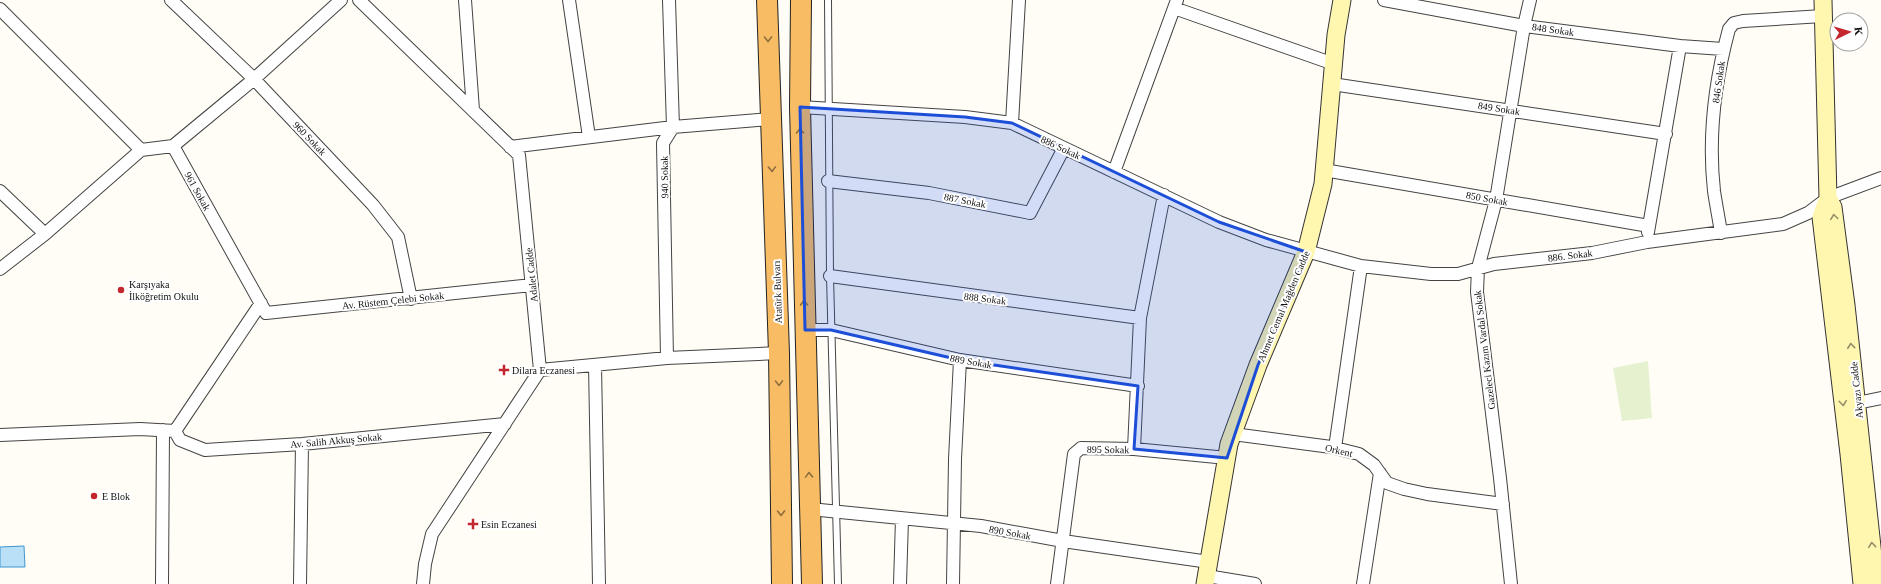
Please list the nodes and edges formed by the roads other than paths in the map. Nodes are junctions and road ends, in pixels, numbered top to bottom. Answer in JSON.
{"nodes":[{"id":1,"x":171,"y":0,"type":"edge"},
{"id":2,"x":341,"y":0,"type":"edge"},
{"id":3,"x":359,"y":0,"type":"edge"},
{"id":4,"x":465,"y":0,"type":"edge"},
{"id":5,"x":569,"y":0,"type":"edge"},
{"id":6,"x":669,"y":0,"type":"edge"},
{"id":7,"x":767,"y":0,"type":"edge"},
{"id":8,"x":801,"y":0,"type":"edge"},
{"id":9,"x":828,"y":0,"type":"edge"},
{"id":10,"x":1019,"y":0,"type":"edge"},
{"id":11,"x":1342,"y":0,"type":"edge"},
{"id":12,"x":1384,"y":0,"type":"edge"},
{"id":13,"x":1530,"y":0,"type":"edge"},
{"id":14,"x":1176,"y":4,"type":"edge"},
{"id":15,"x":1823,"y":8,"type":"edge"},
{"id":16,"x":0,"y":9,"type":"edge"},
{"id":17,"x":1524,"y":26,"type":"junction"},
{"id":18,"x":1680,"y":46,"type":"junction"},
{"id":19,"x":1723,"y":49,"type":"junction"},
{"id":20,"x":1334,"y":64,"type":"junction"},
{"id":21,"x":254,"y":79,"type":"junction"},
{"id":22,"x":1332,"y":84,"type":"junction"},
{"id":23,"x":800,"y":107,"type":"junction"},
{"id":24,"x":827,"y":109,"type":"junction"},
{"id":25,"x":473,"y":110,"type":"junction"},
{"id":26,"x":1511,"y":110,"type":"junction"},
{"id":27,"x":770,"y":119,"type":"junction"},
{"id":28,"x":1012,"y":123,"type":"junction"},
{"id":29,"x":673,"y":127,"type":"junction"},
{"id":30,"x":1666,"y":134,"type":"junction"},
{"id":31,"x":589,"y":137,"type":"junction"},
{"id":32,"x":173,"y":146,"type":"junction"},
{"id":33,"x":510,"y":147,"type":"junction"},
{"id":34,"x":1064,"y":148,"type":"junction"},
{"id":35,"x":141,"y":150,"type":"junction"},
{"id":36,"x":1324,"y":170,"type":"junction"},
{"id":37,"x":1114,"y":172,"type":"junction"},
{"id":38,"x":1881,"y":178,"type":"edge"},
{"id":39,"x":828,"y":181,"type":"junction"},
{"id":40,"x":0,"y":191,"type":"edge"},
{"id":41,"x":1164,"y":195,"type":"junction"},
{"id":42,"x":1828,"y":198,"type":"junction"},
{"id":43,"x":1496,"y":200,"type":"junction"},
{"id":44,"x":1649,"y":226,"type":"junction"},
{"id":45,"x":1721,"y":233,"type":"junction"},
{"id":46,"x":45,"y":234,"type":"junction"},
{"id":47,"x":1647,"y":242,"type":"junction"},
{"id":48,"x":1306,"y":252,"type":"junction"},
{"id":49,"x":1361,"y":266,"type":"junction"},
{"id":50,"x":1478,"y":268,"type":"junction"},
{"id":51,"x":0,"y":269,"type":"edge"},
{"id":52,"x":830,"y":276,"type":"junction"},
{"id":53,"x":532,"y":285,"type":"junction"},
{"id":54,"x":411,"y":299,"type":"junction"},
{"id":55,"x":261,"y":303,"type":"junction"},
{"id":56,"x":1140,"y":318,"type":"junction"},
{"id":57,"x":805,"y":330,"type":"junction"},
{"id":58,"x":831,"y":330,"type":"junction"},
{"id":59,"x":779,"y":353,"type":"junction"},
{"id":60,"x":666,"y":358,"type":"junction"},
{"id":61,"x":960,"y":360,"type":"junction"},
{"id":62,"x":596,"y":364,"type":"junction"},
{"id":63,"x":540,"y":370,"type":"junction"},
{"id":64,"x":1138,"y":386,"type":"junction"},
{"id":65,"x":1881,"y":398,"type":"edge"},
{"id":66,"x":1857,"y":403,"type":"junction"},
{"id":67,"x":505,"y":424,"type":"junction"},
{"id":68,"x":169,"y":430,"type":"junction"},
{"id":69,"x":1233,"y":434,"type":"junction"},
{"id":70,"x":0,"y":435,"type":"edge"},
{"id":71,"x":302,"y":444,"type":"junction"},
{"id":72,"x":1335,"y":448,"type":"junction"},
{"id":73,"x":1134,"y":449,"type":"junction"},
{"id":74,"x":1856,"y":453,"type":"junction"},
{"id":75,"x":1227,"y":458,"type":"junction"},
{"id":76,"x":1380,"y":473,"type":"junction"},
{"id":77,"x":1503,"y":504,"type":"junction"},
{"id":78,"x":810,"y":509,"type":"junction"},
{"id":79,"x":836,"y":512,"type":"junction"},
{"id":80,"x":902,"y":519,"type":"junction"},
{"id":81,"x":955,"y":524,"type":"junction"},
{"id":82,"x":1062,"y":541,"type":"junction"},
{"id":83,"x":1207,"y":574,"type":"edge"},
{"id":84,"x":162,"y":584,"type":"edge"},
{"id":85,"x":300,"y":584,"type":"edge"},
{"id":86,"x":423,"y":584,"type":"edge"},
{"id":87,"x":600,"y":584,"type":"edge"},
{"id":88,"x":782,"y":584,"type":"edge"},
{"id":89,"x":812,"y":584,"type":"edge"},
{"id":90,"x":838,"y":584,"type":"edge"},
{"id":91,"x":900,"y":584,"type":"edge"},
{"id":92,"x":953,"y":584,"type":"edge"},
{"id":93,"x":1057,"y":584,"type":"edge"},
{"id":94,"x":1255,"y":584,"type":"edge"},
{"id":95,"x":1363,"y":584,"type":"edge"},
{"id":96,"x":1511,"y":584,"type":"edge"},
{"id":97,"x":1862,"y":584,"type":"edge"},
{"id":98,"x":1876,"y":584,"type":"edge"}],
"edges":[{"from":1,"to":21,"type":"street","name":"960 Sokak"},
{"from":2,"to":21,"type":"street"},
{"from":3,"to":25,"type":"street","name":"Adalet Cadde"},
{"from":4,"to":25,"type":"street"},
{"from":5,"to":31,"type":"street"},
{"from":6,"to":29,"type":"street"},
{"from":7,"to":27,"type":"highway","name":"Atatürk Bulvarı","one_way":true},
{"from":8,"to":23,"type":"highway"},
{"from":9,"to":24,"type":"lane"},
{"from":10,"to":28,"type":"street"},
{"from":11,"to":20,"type":"main road","name":"Ahmet Cemal Mağden Cadde"},
{"from":12,"to":17,"type":"street","name":"848 Sokak"},
{"from":13,"to":17,"type":"street","name":"Gazeleci Kazım Vardal Sokak"},
{"from":14,"to":20,"type":"street"},
{"from":14,"to":37,"type":"street"},
{"from":15,"to":19,"type":"street","name":"846 Sokak"},
{"from":15,"to":42,"type":"main road","name":"Akyazı Cadde"},
{"from":16,"to":35,"type":"street"},
{"from":17,"to":18,"type":"street","name":"848 Sokak"},
{"from":17,"to":26,"type":"street","name":"Gazeleci Kazım Vardal Sokak"},
{"from":18,"to":19,"type":"street","name":"848 Sokak"},
{"from":18,"to":30,"type":"street"},
{"from":19,"to":45,"type":"street","name":"846 Sokak"},
{"from":20,"to":22,"type":"main road","name":"Ahmet Cemal Mağden Cadde"},
{"from":21,"to":32,"type":"street"},
{"from":21,"to":54,"type":"street","name":"960 Sokak"},
{"from":22,"to":26,"type":"street","name":"849 Sokak"},
{"from":22,"to":36,"type":"main road","name":"Ahmet Cemal Mağden Cadde"},
{"from":23,"to":24,"type":"street","name":"886 Sokak"},
{"from":57,"to":23,"type":"highway","one_way":true},
{"from":24,"to":28,"type":"street","name":"886 Sokak"},
{"from":24,"to":39,"type":"lane"},
{"from":25,"to":33,"type":"street","name":"Adalet Cadde"},
{"from":26,"to":30,"type":"street","name":"849 Sokak"},
{"from":26,"to":43,"type":"street","name":"Gazeleci Kazım Vardal Sokak"},
{"from":27,"to":29,"type":"street"},
{"from":27,"to":59,"type":"highway","name":"Atatürk Bulvarı","one_way":true},
{"from":28,"to":34,"type":"street","name":"886 Sokak"},
{"from":29,"to":31,"type":"street"},
{"from":29,"to":60,"type":"street","name":"940 Sokak"},
{"from":30,"to":44,"type":"street"},
{"from":31,"to":33,"type":"street"},
{"from":32,"to":35,"type":"street"},
{"from":32,"to":55,"type":"street","name":"961 Sokak"},
{"from":33,"to":53,"type":"street","name":"Adalet Cadde"},
{"from":34,"to":37,"type":"street","name":"886 Sokak"},
{"from":34,"to":39,"type":"street","name":"887 Sokak"},
{"from":35,"to":46,"type":"street"},
{"from":36,"to":43,"type":"street","name":"850 Sokak"},
{"from":36,"to":48,"type":"main road","name":"Ahmet Cemal Mağden Cadde"},
{"from":37,"to":41,"type":"street","name":"886 Sokak"},
{"from":38,"to":42,"type":"street","name":"886. Sokak"},
{"from":39,"to":52,"type":"lane"},
{"from":40,"to":46,"type":"street"},
{"from":41,"to":48,"type":"street","name":"886 Sokak"},
{"from":41,"to":56,"type":"street"},
{"from":42,"to":45,"type":"street","name":"886. Sokak"},
{"from":66,"to":42,"type":"main road","name":"Akyazı Cadde","one_way":true},
{"from":42,"to":74,"type":"main road","name":"Akyazı Cadde","one_way":true},
{"from":43,"to":44,"type":"street","name":"850 Sokak"},
{"from":43,"to":50,"type":"street","name":"Gazeleci Kazım Vardal Sokak"},
{"from":44,"to":47,"type":"street"},
{"from":45,"to":47,"type":"street","name":"886. Sokak"},
{"from":46,"to":51,"type":"street"},
{"from":47,"to":50,"type":"street","name":"886. Sokak"},
{"from":48,"to":49,"type":"street","name":"886. Sokak"},
{"from":48,"to":69,"type":"main road","name":"Ahmet Cemal Mağden Cadde"},
{"from":49,"to":50,"type":"street","name":"886. Sokak"},
{"from":49,"to":72,"type":"street"},
{"from":50,"to":77,"type":"street","name":"Gazeleci Kazım Vardal Sokak"},
{"from":52,"to":56,"type":"street","name":"888 Sokak"},
{"from":52,"to":58,"type":"lane"},
{"from":53,"to":54,"type":"street","name":"Av. Rüstem Çelebi Sokak"},
{"from":53,"to":63,"type":"street","name":"Adalet Cadde"},
{"from":54,"to":55,"type":"street","name":"Av. Rüstem Çelebi Sokak"},
{"from":55,"to":68,"type":"street"},
{"from":56,"to":64,"type":"street"},
{"from":57,"to":58,"type":"street","name":"889 Sokak"},
{"from":78,"to":57,"type":"highway","one_way":true},
{"from":58,"to":61,"type":"street","name":"889 Sokak"},
{"from":58,"to":79,"type":"lane"},
{"from":59,"to":60,"type":"street"},
{"from":59,"to":88,"type":"highway","name":"Atatürk Bulvarı","one_way":true},
{"from":60,"to":62,"type":"street"},
{"from":61,"to":64,"type":"street","name":"889 Sokak"},
{"from":61,"to":81,"type":"street"},
{"from":62,"to":63,"type":"street"},
{"from":62,"to":87,"type":"street"},
{"from":63,"to":67,"type":"street"},
{"from":64,"to":73,"type":"street"},
{"from":65,"to":66,"type":"street"},
{"from":66,"to":74,"type":"main road","name":"Akyazı Cadde"},
{"from":67,"to":71,"type":"street","name":"Av. Salih Akkuş Sokak"},
{"from":67,"to":86,"type":"street"},
{"from":68,"to":70,"type":"street"},
{"from":68,"to":71,"type":"street","name":"Av. Salih Akkuş Sokak"},
{"from":68,"to":84,"type":"street"},
{"from":69,"to":72,"type":"street","name":"Orkent"},
{"from":69,"to":75,"type":"main road","name":"Ahmet Cemal Mağden Cadde"},
{"from":71,"to":85,"type":"street"},
{"from":72,"to":76,"type":"street","name":"Orkent"},
{"from":73,"to":75,"type":"street","name":"895 Sokak"},
{"from":73,"to":82,"type":"street","name":"895 Sokak"},
{"from":74,"to":97,"type":"main road","name":"Akyazı Cadde"},
{"from":98,"to":74,"type":"main road","name":"Akyazı Cadde","one_way":true},
{"from":75,"to":83,"type":"main road","name":"Ahmet Cemal Mağden Cadde"},
{"from":76,"to":77,"type":"street","name":"Orkent"},
{"from":76,"to":95,"type":"street"},
{"from":77,"to":96,"type":"street","name":"Gazeleci Kazım Vardal Sokak"},
{"from":78,"to":79,"type":"street","name":"890 Sokak"},
{"from":78,"to":89,"type":"highway"},
{"from":79,"to":80,"type":"street","name":"890 Sokak"},
{"from":79,"to":90,"type":"lane"},
{"from":80,"to":81,"type":"street","name":"890 Sokak"},
{"from":80,"to":91,"type":"street"},
{"from":81,"to":82,"type":"street","name":"890 Sokak"},
{"from":81,"to":92,"type":"street"},
{"from":82,"to":83,"type":"street","name":"890 Sokak"},
{"from":82,"to":93,"type":"street","name":"895 Sokak"},
{"from":83,"to":94,"type":"street"}]}
